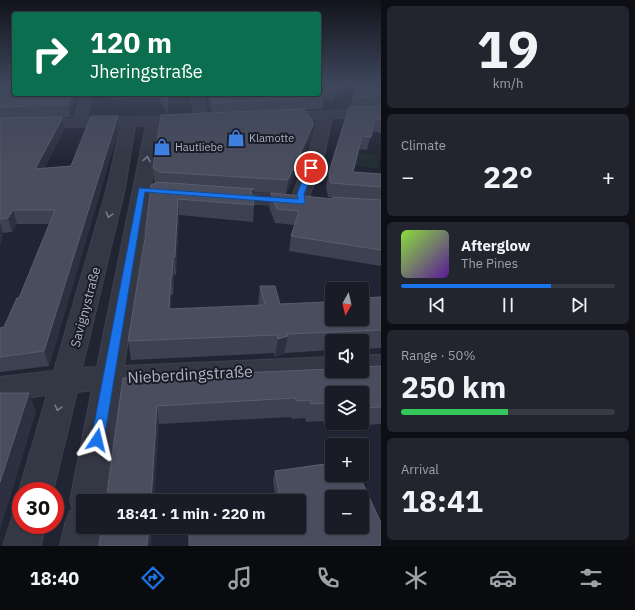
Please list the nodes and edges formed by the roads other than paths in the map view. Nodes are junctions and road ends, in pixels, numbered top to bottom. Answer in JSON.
{"nodes":[{"id":1,"x":82,"y":110,"type":"edge"},
{"id":2,"x":200,"y":110,"type":"edge"},
{"id":3,"x":325,"y":110,"type":"edge"},
{"id":4,"x":330,"y":110,"type":"edge"},
{"id":5,"x":342,"y":110,"type":"edge"},
{"id":6,"x":381,"y":112,"type":"edge"},
{"id":7,"x":263,"y":117,"type":"edge"},
{"id":8,"x":216,"y":119,"type":"edge"},
{"id":9,"x":202,"y":120,"type":"junction"},
{"id":10,"x":154,"y":121,"type":"junction"},
{"id":11,"x":129,"y":122,"type":"junction"},
{"id":12,"x":79,"y":123,"type":"junction"},
{"id":13,"x":0,"y":124,"type":"edge"},
{"id":14,"x":116,"y":188,"type":"junction"},
{"id":15,"x":150,"y":190,"type":"junction"},
{"id":16,"x":206,"y":194,"type":"edge"},
{"id":17,"x":369,"y":366,"type":"edge"},
{"id":18,"x":381,"y":366,"type":"edge"},
{"id":19,"x":325,"y":368,"type":"edge"},
{"id":20,"x":108,"y":378,"type":"junction"},
{"id":21,"x":65,"y":381,"type":"junction"},
{"id":22,"x":0,"y":390,"type":"edge"},
{"id":23,"x":38,"y":482,"type":"edge"},
{"id":24,"x":88,"y":494,"type":"edge"},
{"id":25,"x":25,"y":534,"type":"edge"},
{"id":26,"x":81,"y":534,"type":"edge"},
{"id":27,"x":22,"y":546,"type":"edge"},
{"id":28,"x":79,"y":546,"type":"edge"}],
"edges":[{"from":1,"to":12,"type":"street"},
{"from":2,"to":9,"type":"street"},
{"from":3,"to":7,"type":"street"},
{"from":4,"to":16,"type":"street"},
{"from":5,"to":6,"type":"street"},
{"from":8,"to":9,"type":"street"},
{"from":9,"to":10,"type":"street"},
{"from":10,"to":11,"type":"street"},
{"from":15,"to":10,"type":"street","one_way":true},
{"from":11,"to":12,"type":"street"},
{"from":11,"to":14,"type":"street","name":"Savignystraße"},
{"from":12,"to":13,"type":"street"},
{"from":14,"to":15,"type":"street"},
{"from":14,"to":21,"type":"street","name":"Savignystraße","one_way":true},
{"from":15,"to":20,"type":"street"},
{"from":17,"to":18,"type":"street"},
{"from":19,"to":20,"type":"street","name":"Nieberdingstraße"},
{"from":20,"to":21,"type":"street","name":"Nieberdingstraße"},
{"from":20,"to":24,"type":"street"},
{"from":21,"to":22,"type":"street","name":"Nieberdingstraße"},
{"from":21,"to":23,"type":"street","name":"Savignystraße","one_way":true},
{"from":25,"to":27,"type":"street"},
{"from":26,"to":28,"type":"street"}]}
